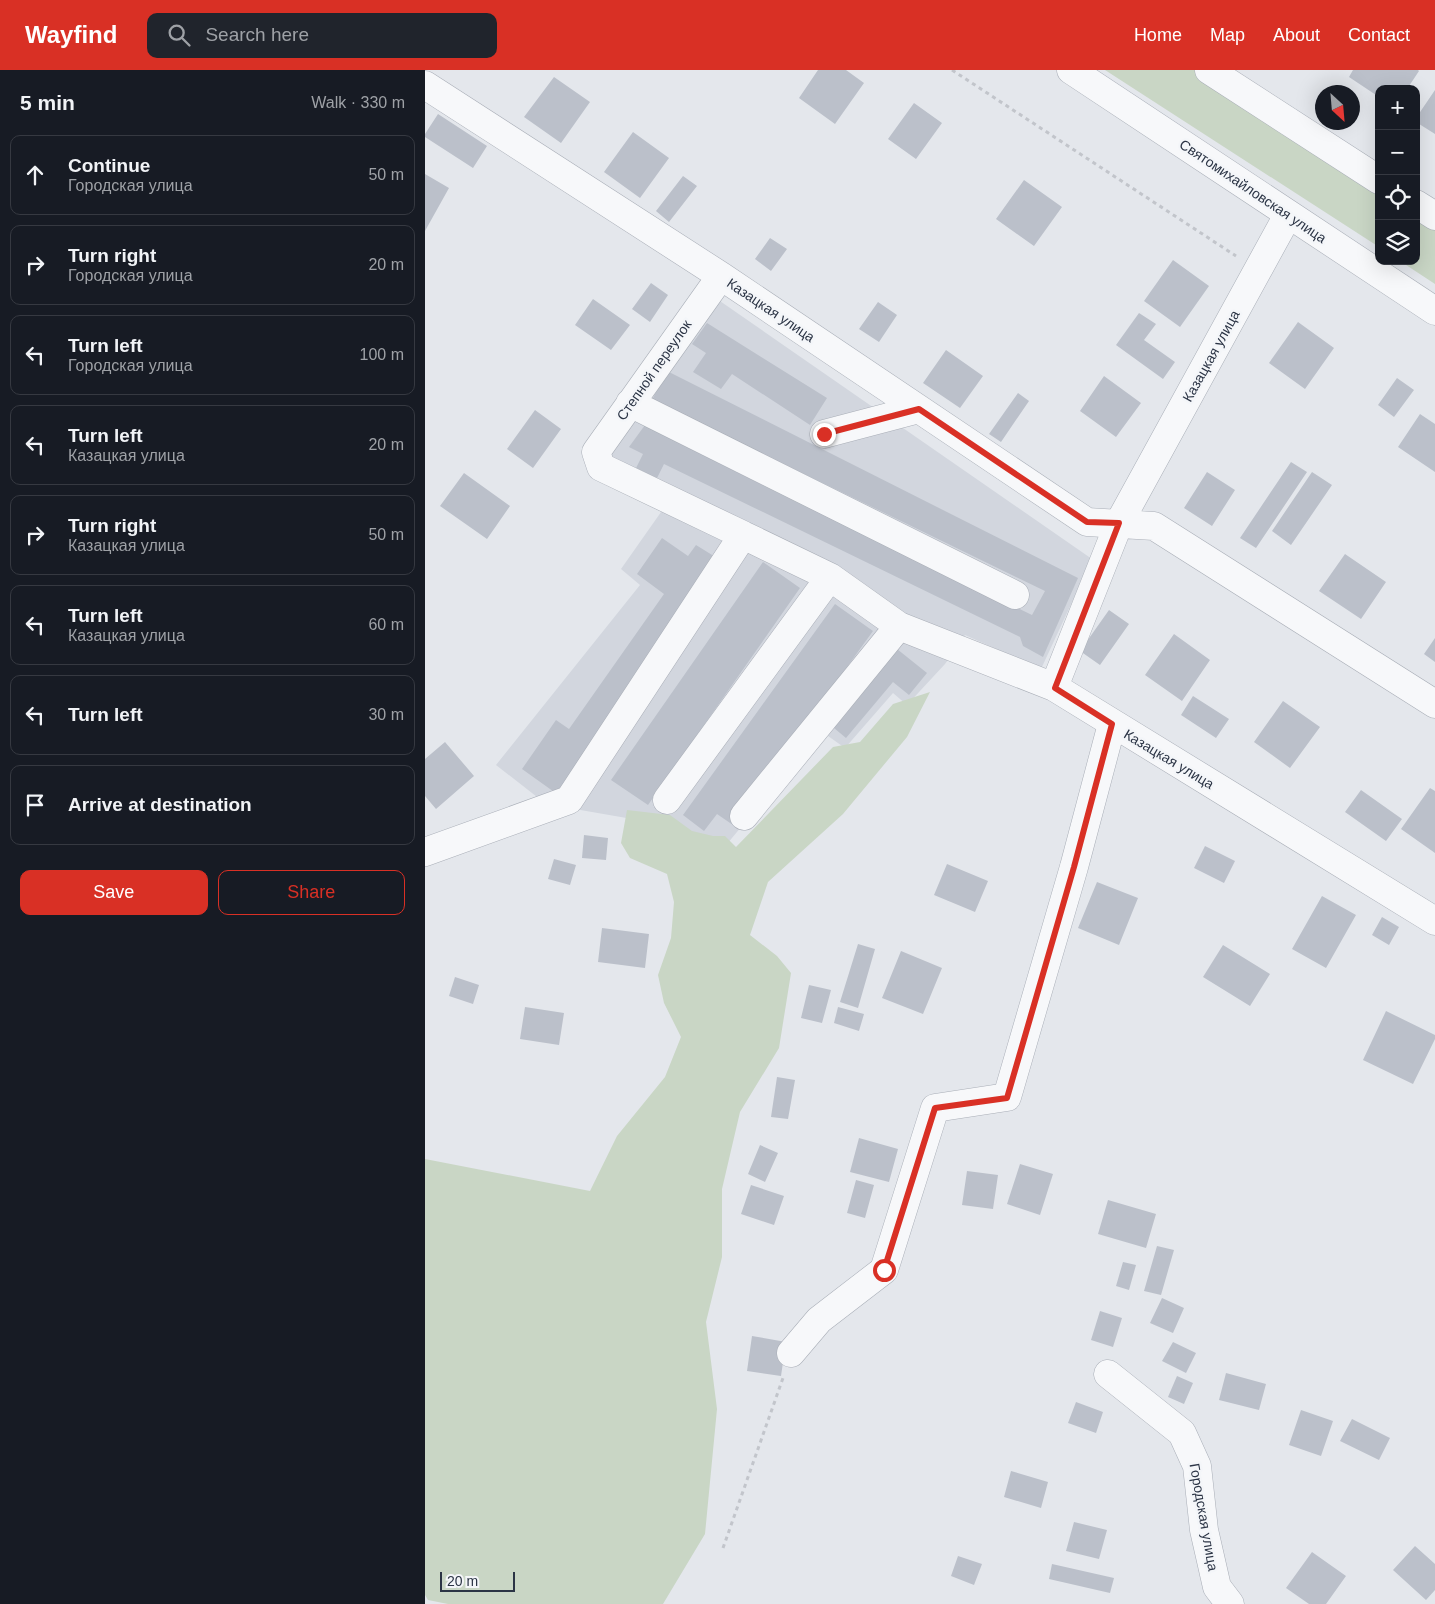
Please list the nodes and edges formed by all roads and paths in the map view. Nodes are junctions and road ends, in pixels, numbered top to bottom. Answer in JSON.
{"nodes":[{"id":1,"x":952,"y":70,"type":"edge"},
{"id":2,"x":1071,"y":70,"type":"edge"},
{"id":3,"x":1209,"y":70,"type":"edge"},
{"id":4,"x":425,"y":85,"type":"edge"},
{"id":5,"x":1375,"y":177,"type":"edge"},
{"id":6,"x":1420,"y":207,"type":"edge"},
{"id":7,"x":1288,"y":215,"type":"junction"},
{"id":8,"x":1435,"y":216,"type":"edge"},
{"id":9,"x":1258,"y":270,"type":"junction"},
{"id":10,"x":721,"y":276,"type":"junction"},
{"id":11,"x":1435,"y":311,"type":"edge"},
{"id":12,"x":630,"y":403,"type":"junction"},
{"id":13,"x":919,"y":409,"type":"junction"},
{"id":14,"x":824,"y":434,"type":"dead end"},
{"id":15,"x":1119,"y":523,"type":"junction"},
{"id":16,"x":743,"y":535,"type":"junction"},
{"id":17,"x":830,"y":577,"type":"junction"},
{"id":18,"x":1015,"y":595,"type":"dead end"},
{"id":19,"x":899,"y":626,"type":"junction"},
{"id":20,"x":1055,"y":688,"type":"junction"},
{"id":21,"x":1435,"y":704,"type":"edge"},
{"id":22,"x":1112,"y":724,"type":"junction"},
{"id":23,"x":667,"y":800,"type":"dead end"},
{"id":24,"x":744,"y":816,"type":"dead end"},
{"id":25,"x":425,"y":852,"type":"edge"},
{"id":26,"x":1435,"y":921,"type":"edge"},
{"id":27,"x":791,"y":1354,"type":"joint"},
{"id":28,"x":1108,"y":1374,"type":"dead end"},
{"id":29,"x":723,"y":1548,"type":"dead end"},
{"id":30,"x":1231,"y":1604,"type":"edge"}],
"edges":[{"from":1,"to":9,"type":"path"},
{"from":2,"to":7,"type":"street","name":"Святомихайловская улица"},
{"from":3,"to":5,"type":"street"},
{"from":4,"to":10,"type":"street","name":"Казацкая улица"},
{"from":6,"to":8,"type":"street"},
{"from":7,"to":9,"type":"street","name":"Казацкая улица"},
{"from":7,"to":11,"type":"street","name":"Святомихайловская улица"},
{"from":9,"to":15,"type":"street","name":"Казацкая улица"},
{"from":10,"to":12,"type":"street","name":"Степной переулок"},
{"from":10,"to":13,"type":"street","name":"Казацкая улица"},
{"from":12,"to":16,"type":"street","name":"Степной переулок"},
{"from":12,"to":18,"type":"street"},
{"from":13,"to":14,"type":"street"},
{"from":13,"to":15,"type":"street","name":"Казацкая улица"},
{"from":15,"to":20,"type":"street","name":"Казацкая улица"},
{"from":15,"to":21,"type":"street","name":"Казацкая улица"},
{"from":16,"to":17,"type":"street"},
{"from":16,"to":25,"type":"street"},
{"from":17,"to":19,"type":"street"},
{"from":17,"to":23,"type":"street"},
{"from":19,"to":20,"type":"street"},
{"from":19,"to":24,"type":"street"},
{"from":20,"to":22,"type":"street","name":"Казацкая улица"},
{"from":22,"to":26,"type":"street","name":"Казацкая улица"},
{"from":22,"to":27,"type":"street"},
{"from":27,"to":29,"type":"path"},
{"from":28,"to":30,"type":"street","name":"Городская улица"}]}
